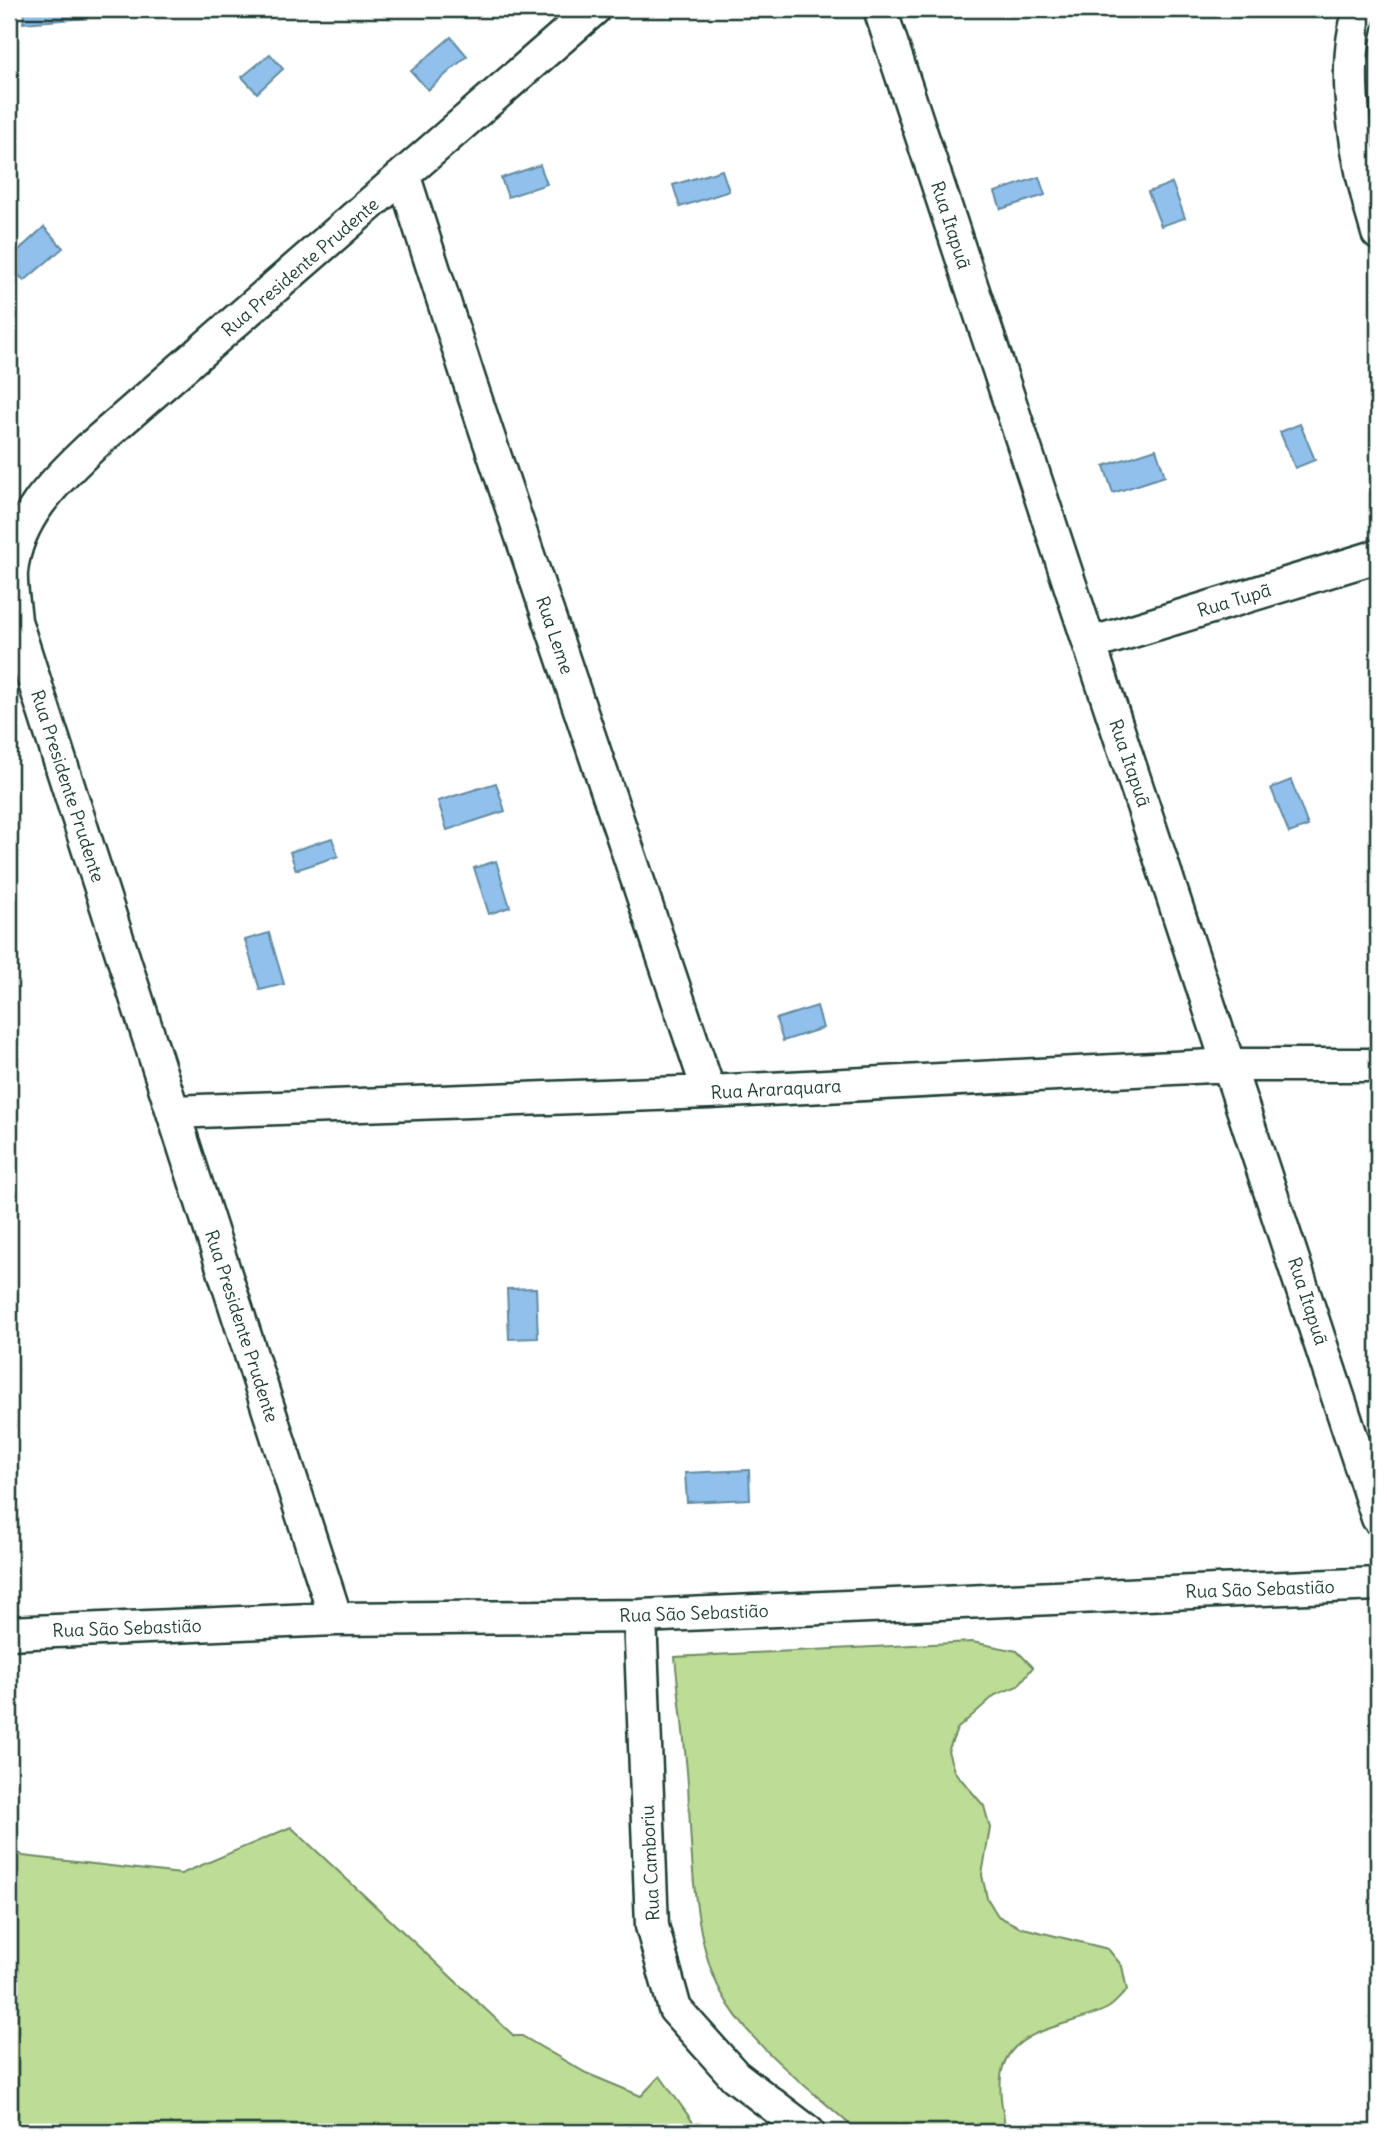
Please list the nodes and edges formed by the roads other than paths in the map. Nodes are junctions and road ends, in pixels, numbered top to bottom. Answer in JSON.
{"nodes":[{"id":1,"x":594,"y":9,"type":"edge"},
{"id":2,"x":880,"y":9,"type":"edge"},
{"id":3,"x":1361,"y":9,"type":"edge"},
{"id":4,"x":404,"y":177,"type":"junction"},
{"id":5,"x":1378,"y":233,"type":"edge"},
{"id":6,"x":1378,"y":556,"type":"edge"},
{"id":7,"x":1090,"y":644,"type":"junction"},
{"id":8,"x":1231,"y":1065,"type":"junction"},
{"id":9,"x":1378,"y":1065,"type":"edge"},
{"id":10,"x":709,"y":1092,"type":"junction"},
{"id":11,"x":173,"y":1112,"type":"junction"},
{"id":12,"x":1378,"y":1518,"type":"edge"},
{"id":13,"x":1378,"y":1584,"type":"edge"},
{"id":14,"x":640,"y":1616,"type":"junction"},
{"id":15,"x":336,"y":1619,"type":"junction"},
{"id":16,"x":9,"y":1633,"type":"edge"},
{"id":17,"x":808,"y":2132,"type":"edge"}],
"edges":[{"from":1,"to":4,"type":"street","name":"Rua Presidente Prudente"},
{"from":2,"to":7,"type":"street","name":"Rua Itapuã"},
{"from":3,"to":5,"type":"street"},
{"from":4,"to":10,"type":"street","name":"Rua Leme"},
{"from":4,"to":11,"type":"street","name":"Rua Presidente Prudente"},
{"from":6,"to":7,"type":"street","name":"Rua Tupã"},
{"from":7,"to":8,"type":"street","name":"Rua Itapuã"},
{"from":8,"to":9,"type":"street","name":"Rua Araraquara"},
{"from":8,"to":10,"type":"street","name":"Rua Araraquara"},
{"from":8,"to":12,"type":"street","name":"Rua Itapuã"},
{"from":10,"to":11,"type":"street","name":"Rua Araraquara"},
{"from":11,"to":15,"type":"street","name":"Rua Presidente Prudente"},
{"from":13,"to":14,"type":"street","name":"Rua São Sebastião"},
{"from":14,"to":15,"type":"street","name":"Rua São Sebastião"},
{"from":14,"to":17,"type":"street","name":"Rua Camboriu"},
{"from":15,"to":16,"type":"street","name":"Rua São Sebastião"}]}
